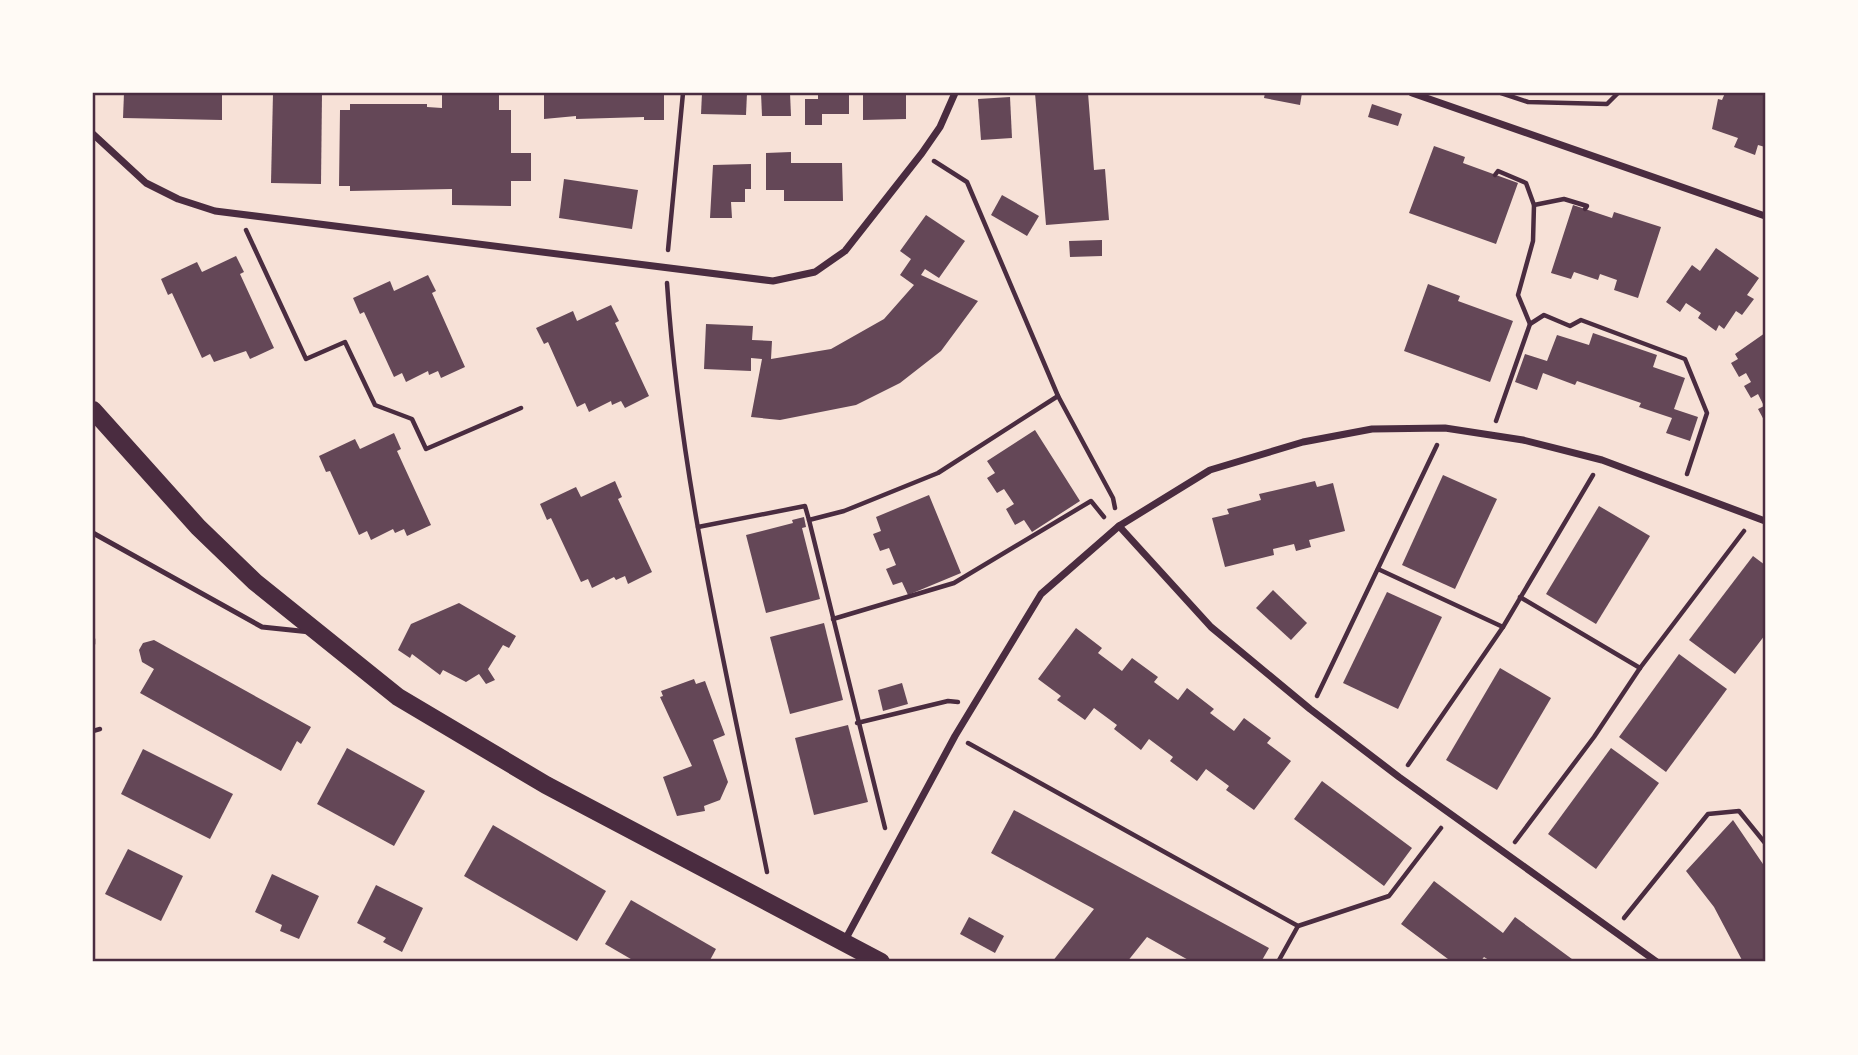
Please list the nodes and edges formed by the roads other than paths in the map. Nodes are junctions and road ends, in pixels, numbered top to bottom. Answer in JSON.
{"nodes":[{"id":1,"x":955,"y":93,"type":"edge"},
{"id":2,"x":1412,"y":93,"type":"edge"},
{"id":3,"x":93,"y":134,"type":"edge"},
{"id":4,"x":1765,"y":216,"type":"edge"},
{"id":5,"x":93,"y":410,"type":"edge"},
{"id":6,"x":1765,"y":521,"type":"edge"},
{"id":7,"x":1119,"y":526,"type":"junction"},
{"id":8,"x":93,"y":533,"type":"edge"},
{"id":9,"x":314,"y":632,"type":"junction"},
{"id":10,"x":844,"y":942,"type":"junction"},
{"id":11,"x":881,"y":962,"type":"edge"},
{"id":12,"x":1657,"y":962,"type":"edge"}],
"edges":[{"from":1,"to":3,"type":"street"},
{"from":2,"to":4,"type":"street"},
{"from":5,"to":9,"type":"main road"},
{"from":6,"to":7,"type":"street"},
{"from":7,"to":10,"type":"street"},
{"from":7,"to":12,"type":"street"},
{"from":8,"to":9,"type":"lane"},
{"from":9,"to":10,"type":"main road"},
{"from":10,"to":11,"type":"main road"}]}
